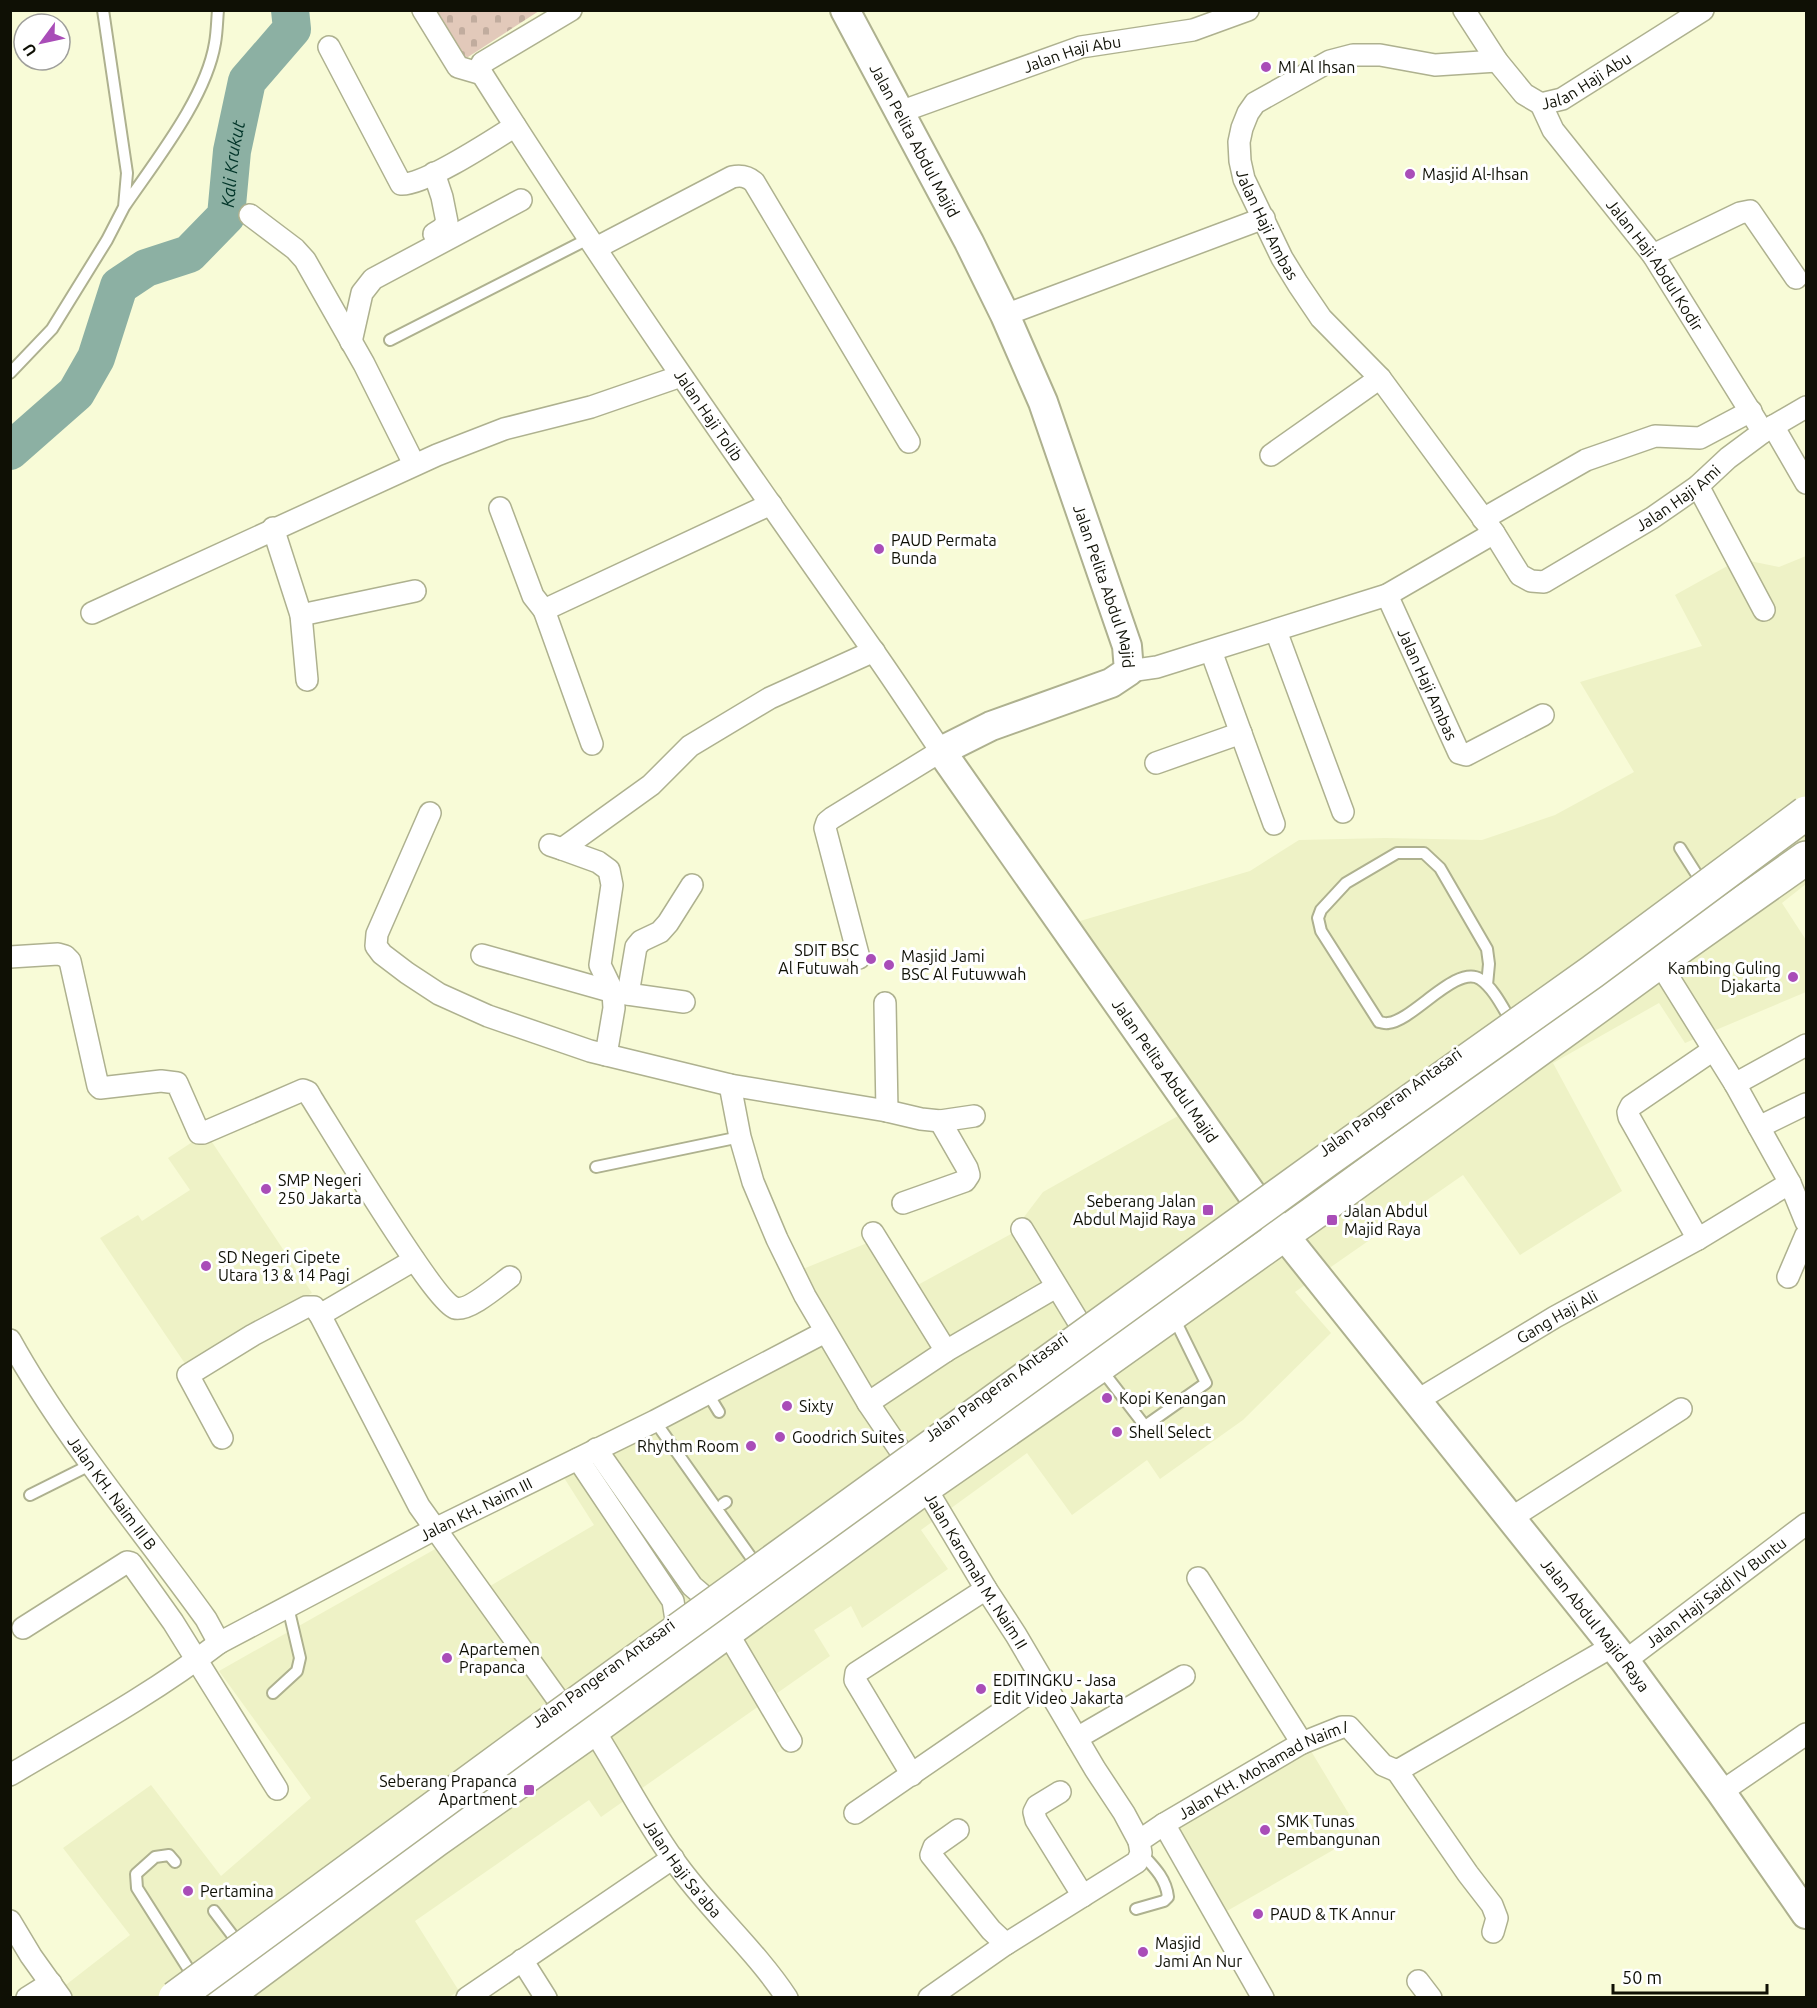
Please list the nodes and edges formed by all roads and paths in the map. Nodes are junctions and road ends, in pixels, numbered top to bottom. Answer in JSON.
{"nodes":[{"id":1,"x":103,"y":10,"type":"edge"},
{"id":2,"x":218,"y":10,"type":"edge"},
{"id":3,"x":423,"y":10,"type":"edge"},
{"id":4,"x":571,"y":10,"type":"edge"},
{"id":5,"x":845,"y":10,"type":"edge"},
{"id":6,"x":1248,"y":10,"type":"edge"},
{"id":7,"x":1464,"y":10,"type":"edge"},
{"id":8,"x":1703,"y":10,"type":"edge"},
{"id":9,"x":1670,"y":20,"type":"edge"},
{"id":10,"x":329,"y":47,"type":"dead end"},
{"id":11,"x":1497,"y":61,"type":"junction"},
{"id":12,"x":482,"y":74,"type":"junction"},
{"id":13,"x":1541,"y":104,"type":"junction"},
{"id":14,"x":900,"y":112,"type":"junction"},
{"id":15,"x":515,"y":126,"type":"junction"},
{"id":16,"x":434,"y":173,"type":"junction"},
{"id":17,"x":521,"y":200,"type":"dead end"},
{"id":18,"x":124,"y":207,"type":"junction"},
{"id":19,"x":250,"y":215,"type":"dead end"},
{"id":20,"x":1264,"y":218,"type":"junction"},
{"id":21,"x":434,"y":234,"type":"dead end"},
{"id":22,"x":593,"y":243,"type":"junction"},
{"id":23,"x":1653,"y":255,"type":"junction"},
{"id":24,"x":1796,"y":278,"type":"dead end"},
{"id":25,"x":1005,"y":315,"type":"junction"},
{"id":26,"x":390,"y":340,"type":"dead end"},
{"id":27,"x":351,"y":342,"type":"junction"},
{"id":28,"x":10,"y":373,"type":"edge"},
{"id":29,"x":681,"y":376,"type":"junction"},
{"id":30,"x":1380,"y":378,"type":"junction"},
{"id":31,"x":1806,"y":407,"type":"edge"},
{"id":32,"x":1750,"y":411,"type":"junction"},
{"id":33,"x":1768,"y":429,"type":"junction"},
{"id":34,"x":909,"y":442,"type":"dead end"},
{"id":35,"x":1271,"y":455,"type":"dead end"},
{"id":36,"x":414,"y":464,"type":"junction"},
{"id":37,"x":1806,"y":483,"type":"edge"},
{"id":38,"x":1698,"y":486,"type":"junction"},
{"id":39,"x":771,"y":504,"type":"junction"},
{"id":40,"x":500,"y":508,"type":"dead end"},
{"id":41,"x":1488,"y":526,"type":"junction"},
{"id":42,"x":273,"y":528,"type":"junction"},
{"id":43,"x":1544,"y":582,"type":"joint"},
{"id":44,"x":415,"y":591,"type":"dead end"},
{"id":45,"x":1387,"y":596,"type":"junction"},
{"id":46,"x":544,"y":610,"type":"junction"},
{"id":47,"x":1764,"y":610,"type":"dead end"},
{"id":48,"x":92,"y":613,"type":"dead end"},
{"id":49,"x":301,"y":615,"type":"junction"},
{"id":50,"x":1276,"y":631,"type":"junction"},
{"id":51,"x":874,"y":651,"type":"junction"},
{"id":52,"x":1211,"y":651,"type":"junction"},
{"id":53,"x":1129,"y":671,"type":"junction"},
{"id":54,"x":307,"y":680,"type":"dead end"},
{"id":55,"x":1543,"y":715,"type":"dead end"},
{"id":56,"x":1241,"y":733,"type":"junction"},
{"id":57,"x":592,"y":744,"type":"dead end"},
{"id":58,"x":941,"y":751,"type":"junction"},
{"id":59,"x":1156,"y":763,"type":"dead end"},
{"id":60,"x":1806,"y":799,"type":"edge"},
{"id":61,"x":1343,"y":812,"type":"dead end"},
{"id":62,"x":430,"y":813,"type":"dead end"},
{"id":63,"x":1806,"y":813,"type":"edge"},
{"id":64,"x":1274,"y":824,"type":"dead end"},
{"id":65,"x":1806,"y":835,"type":"edge"},
{"id":66,"x":1680,"y":848,"type":"dead end"},
{"id":67,"x":1806,"y":858,"type":"edge"},
{"id":68,"x":1699,"y":878,"type":"junction"},
{"id":69,"x":692,"y":885,"type":"dead end"},
{"id":70,"x":482,"y":955,"type":"dead end"},
{"id":71,"x":10,"y":957,"type":"edge"},
{"id":72,"x":859,"y":958,"type":"dead end"},
{"id":73,"x":1659,"y":962,"type":"junction"},
{"id":74,"x":1487,"y":985,"type":"junction"},
{"id":75,"x":620,"y":993,"type":"junction"},
{"id":76,"x":684,"y":1002,"type":"dead end"},
{"id":77,"x":885,"y":1003,"type":"dead end"},
{"id":78,"x":1508,"y":1016,"type":"junction"},
{"id":79,"x":1806,"y":1045,"type":"edge"},
{"id":80,"x":1713,"y":1050,"type":"junction"},
{"id":81,"x":606,"y":1055,"type":"junction"},
{"id":82,"x":1735,"y":1084,"type":"junction"},
{"id":83,"x":730,"y":1085,"type":"junction"},
{"id":84,"x":1806,"y":1104,"type":"edge"},
{"id":85,"x":886,"y":1111,"type":"junction"},
{"id":86,"x":974,"y":1116,"type":"dead end"},
{"id":87,"x":940,"y":1121,"type":"junction"},
{"id":88,"x":1760,"y":1127,"type":"junction"},
{"id":89,"x":740,"y":1137,"type":"junction"},
{"id":90,"x":596,"y":1167,"type":"dead end"},
{"id":91,"x":1790,"y":1183,"type":"junction"},
{"id":92,"x":1256,"y":1200,"type":"junction"},
{"id":93,"x":903,"y":1203,"type":"dead end"},
{"id":94,"x":1806,"y":1222,"type":"edge"},
{"id":95,"x":1022,"y":1229,"type":"dead end"},
{"id":96,"x":873,"y":1233,"type":"dead end"},
{"id":97,"x":1284,"y":1235,"type":"junction"},
{"id":98,"x":1806,"y":1235,"type":"edge"},
{"id":99,"x":1698,"y":1239,"type":"junction"},
{"id":100,"x":414,"y":1260,"type":"junction"},
{"id":101,"x":510,"y":1277,"type":"dead end"},
{"id":102,"x":1788,"y":1277,"type":"dead end"},
{"id":103,"x":1056,"y":1287,"type":"junction"},
{"id":104,"x":1172,"y":1314,"type":"junction"},
{"id":105,"x":320,"y":1315,"type":"junction"},
{"id":106,"x":1081,"y":1326,"type":"junction"},
{"id":107,"x":825,"y":1332,"type":"junction"},
{"id":108,"x":10,"y":1340,"type":"edge"},
{"id":109,"x":946,"y":1351,"type":"junction"},
{"id":110,"x":1099,"y":1366,"type":"junction"},
{"id":111,"x":708,"y":1394,"type":"junction"},
{"id":112,"x":1418,"y":1400,"type":"junction"},
{"id":113,"x":868,"y":1403,"type":"junction"},
{"id":114,"x":1681,"y":1410,"type":"dead end"},
{"id":115,"x":719,"y":1412,"type":"dead end"},
{"id":116,"x":659,"y":1427,"type":"dead end"},
{"id":117,"x":222,"y":1438,"type":"dead end"},
{"id":118,"x":587,"y":1454,"type":"junction"},
{"id":119,"x":903,"y":1455,"type":"junction"},
{"id":120,"x":92,"y":1464,"type":"junction"},
{"id":121,"x":925,"y":1487,"type":"junction"},
{"id":122,"x":30,"y":1495,"type":"dead end"},
{"id":123,"x":1512,"y":1518,"type":"junction"},
{"id":124,"x":1806,"y":1524,"type":"edge"},
{"id":125,"x":435,"y":1529,"type":"junction"},
{"id":126,"x":756,"y":1557,"type":"junction"},
{"id":127,"x":1198,"y":1578,"type":"dead end"},
{"id":128,"x":986,"y":1589,"type":"junction"},
{"id":129,"x":706,"y":1598,"type":"junction"},
{"id":130,"x":288,"y":1607,"type":"junction"},
{"id":131,"x":676,"y":1620,"type":"junction"},
{"id":132,"x":23,"y":1628,"type":"dead end"},
{"id":133,"x":727,"y":1632,"type":"junction"},
{"id":134,"x":219,"y":1643,"type":"junction"},
{"id":135,"x":1619,"y":1653,"type":"junction"},
{"id":136,"x":196,"y":1661,"type":"junction"},
{"id":137,"x":1184,"y":1676,"type":"dead end"},
{"id":138,"x":1044,"y":1683,"type":"junction"},
{"id":139,"x":273,"y":1693,"type":"dead end"},
{"id":140,"x":561,"y":1704,"type":"junction"},
{"id":141,"x":593,"y":1729,"type":"junction"},
{"id":142,"x":1806,"y":1734,"type":"edge"},
{"id":143,"x":1077,"y":1738,"type":"junction"},
{"id":144,"x":791,"y":1741,"type":"dead end"},
{"id":145,"x":1302,"y":1743,"type":"junction"},
{"id":146,"x":1397,"y":1771,"type":"junction"},
{"id":147,"x":10,"y":1775,"type":"edge"},
{"id":148,"x":912,"y":1775,"type":"junction"},
{"id":149,"x":277,"y":1788,"type":"dead end"},
{"id":150,"x":1060,"y":1792,"type":"dead end"},
{"id":151,"x":1721,"y":1792,"type":"junction"},
{"id":152,"x":855,"y":1813,"type":"dead end"},
{"id":153,"x":1164,"y":1824,"type":"junction"},
{"id":154,"x":958,"y":1830,"type":"dead end"},
{"id":155,"x":1140,"y":1847,"type":"junction"},
{"id":156,"x":673,"y":1858,"type":"junction"},
{"id":157,"x":175,"y":1862,"type":"dead end"},
{"id":158,"x":1083,"y":1896,"type":"junction"},
{"id":159,"x":1136,"y":1909,"type":"dead end"},
{"id":160,"x":214,"y":1911,"type":"dead end"},
{"id":161,"x":1806,"y":1914,"type":"edge"},
{"id":162,"x":10,"y":1922,"type":"edge"},
{"id":163,"x":1492,"y":1932,"type":"dead end"},
{"id":164,"x":236,"y":1940,"type":"junction"},
{"id":165,"x":1006,"y":1944,"type":"junction"},
{"id":166,"x":522,"y":1960,"type":"junction"},
{"id":167,"x":1418,"y":1981,"type":"dead end"},
{"id":168,"x":190,"y":1989,"type":"edge"},
{"id":169,"x":56,"y":1990,"type":"edge"},
{"id":170,"x":27,"y":1998,"type":"edge"},
{"id":171,"x":158,"y":1998,"type":"edge"},
{"id":172,"x":223,"y":1998,"type":"edge"},
{"id":173,"x":467,"y":1998,"type":"edge"},
{"id":174,"x":546,"y":1998,"type":"edge"},
{"id":175,"x":787,"y":1998,"type":"edge"},
{"id":176,"x":929,"y":1998,"type":"edge"},
{"id":177,"x":1263,"y":1998,"type":"edge"},
{"id":178,"x":1431,"y":1998,"type":"edge"}],
"edges":[{"from":1,"to":18,"type":"lane"},
{"from":2,"to":18,"type":"lane"},
{"from":3,"to":12,"type":"street"},
{"from":4,"to":12,"type":"street"},
{"from":5,"to":14,"type":"street","name":"Jalan Pelita Abdul Majid"},
{"from":6,"to":14,"type":"street","name":"Jalan Haji Abu"},
{"from":7,"to":11,"type":"street","name":"Jalan Haji Abu"},
{"from":8,"to":9,"type":"street","name":"Jalan Haji Abu"},
{"from":9,"to":13,"type":"street","name":"Jalan Haji Abu"},
{"from":10,"to":16,"type":"street"},
{"from":11,"to":13,"type":"street","name":"Jalan Haji Abu"},
{"from":11,"to":20,"type":"street","name":"Jalan Haji Ambas"},
{"from":12,"to":15,"type":"street","name":"Jalan Haji Tolib"},
{"from":13,"to":23,"type":"street","name":"Jalan Haji Abdul Kodir"},
{"from":14,"to":25,"type":"street","name":"Jalan Pelita Abdul Majid"},
{"from":15,"to":16,"type":"street"},
{"from":15,"to":22,"type":"street","name":"Jalan Haji Tolib"},
{"from":16,"to":21,"type":"street"},
{"from":17,"to":27,"type":"street"},
{"from":18,"to":28,"type":"lane"},
{"from":19,"to":27,"type":"street"},
{"from":20,"to":25,"type":"street"},
{"from":20,"to":30,"type":"street","name":"Jalan Haji Ambas"},
{"from":22,"to":26,"type":"lane"},
{"from":22,"to":29,"type":"street","name":"Jalan Haji Tolib"},
{"from":22,"to":34,"type":"street"},
{"from":23,"to":24,"type":"street"},
{"from":23,"to":32,"type":"street","name":"Jalan Haji Abdul Kodir"},
{"from":25,"to":53,"type":"street","name":"Jalan Pelita Abdul Majid"},
{"from":27,"to":36,"type":"street"},
{"from":29,"to":36,"type":"street"},
{"from":29,"to":39,"type":"street","name":"Jalan Haji Tolib"},
{"from":30,"to":35,"type":"street"},
{"from":30,"to":41,"type":"street","name":"Jalan Haji Ambas"},
{"from":31,"to":33,"type":"street","name":"Jalan Haji Ami"},
{"from":32,"to":33,"type":"street","name":"Jalan Haji Abdul Kodir"},
{"from":32,"to":41,"type":"street"},
{"from":33,"to":37,"type":"street","name":"Jalan Haji Abdul Kodir"},
{"from":33,"to":38,"type":"street","name":"Jalan Haji Ami"},
{"from":36,"to":42,"type":"street"},
{"from":38,"to":43,"type":"street","name":"Jalan Haji Ami"},
{"from":38,"to":47,"type":"street"},
{"from":39,"to":46,"type":"street"},
{"from":39,"to":51,"type":"street","name":"Jalan Haji Tolib"},
{"from":40,"to":46,"type":"street"},
{"from":41,"to":43,"type":"street","name":"Jalan Haji Ambas"},
{"from":41,"to":45,"type":"street"},
{"from":42,"to":48,"type":"street"},
{"from":42,"to":49,"type":"street"},
{"from":44,"to":49,"type":"street"},
{"from":45,"to":50,"type":"street"},
{"from":45,"to":55,"type":"street","name":"Jalan Haji Ambas"},
{"from":46,"to":57,"type":"street"},
{"from":49,"to":54,"type":"street"},
{"from":50,"to":52,"type":"street"},
{"from":50,"to":61,"type":"street"},
{"from":51,"to":58,"type":"street","name":"Jalan Haji Tolib"},
{"from":51,"to":75,"type":"street"},
{"from":52,"to":53,"type":"street"},
{"from":52,"to":56,"type":"street"},
{"from":53,"to":58,"type":"street","name":"Jalan Pelita Abdul Majid"},
{"from":56,"to":59,"type":"street"},
{"from":56,"to":64,"type":"street"},
{"from":58,"to":72,"type":"street"},
{"from":58,"to":92,"type":"street","name":"Jalan Pelita Abdul Majid"},
{"from":60,"to":68,"type":"main road","name":"Jalan Pangeran Antasari"},
{"from":62,"to":81,"type":"street"},
{"from":63,"to":168,"type":"main road","bridge":true},
{"from":65,"to":168,"type":"main road"},
{"from":66,"to":68,"type":"lane"},
{"from":67,"to":73,"type":"main road"},
{"from":68,"to":78,"type":"main road","name":"Jalan Pangeran Antasari"},
{"from":69,"to":75,"type":"street"},
{"from":70,"to":75,"type":"street"},
{"from":71,"to":100,"type":"street"},
{"from":73,"to":80,"type":"street"},
{"from":73,"to":97,"type":"main road"},
{"from":74,"to":74,"type":"lane"},
{"from":74,"to":78,"type":"lane"},
{"from":75,"to":76,"type":"street"},
{"from":75,"to":81,"type":"street"},
{"from":77,"to":85,"type":"street"},
{"from":78,"to":92,"type":"main road","name":"Jalan Pangeran Antasari"},
{"from":79,"to":82,"type":"street"},
{"from":80,"to":82,"type":"street"},
{"from":80,"to":99,"type":"street"},
{"from":81,"to":83,"type":"street"},
{"from":82,"to":88,"type":"street"},
{"from":83,"to":85,"type":"street"},
{"from":83,"to":89,"type":"street"},
{"from":84,"to":88,"type":"street"},
{"from":85,"to":87,"type":"street"},
{"from":86,"to":87,"type":"street"},
{"from":87,"to":93,"type":"street"},
{"from":88,"to":91,"type":"street"},
{"from":89,"to":90,"type":"lane"},
{"from":89,"to":107,"type":"street"},
{"from":91,"to":94,"type":"street"},
{"from":91,"to":99,"type":"street","name":"Gang Haji Ali"},
{"from":92,"to":97,"type":"street","name":"Jalan Pelita Abdul Majid"},
{"from":92,"to":106,"type":"main road","name":"Jalan Pangeran Antasari"},
{"from":95,"to":103,"type":"street"},
{"from":96,"to":109,"type":"street"},
{"from":97,"to":104,"type":"main road"},
{"from":97,"to":112,"type":"street","name":"Jalan Abdul Majid Raya"},
{"from":98,"to":102,"type":"street"},
{"from":99,"to":112,"type":"street","name":"Gang Haji Ali"},
{"from":100,"to":101,"type":"street"},
{"from":100,"to":105,"type":"street"},
{"from":103,"to":106,"type":"street"},
{"from":103,"to":109,"type":"street"},
{"from":104,"to":110,"type":"main road"},
{"from":104,"to":110,"type":"lane"},
{"from":105,"to":117,"type":"street"},
{"from":105,"to":125,"type":"street"},
{"from":106,"to":119,"type":"main road","name":"Jalan Pangeran Antasari"},
{"from":107,"to":111,"type":"street","name":"Jalan KH. Naim III"},
{"from":107,"to":113,"type":"street"},
{"from":108,"to":120,"type":"street","name":"Jalan KH. Naim III B"},
{"from":109,"to":113,"type":"street"},
{"from":110,"to":121,"type":"main road"},
{"from":111,"to":115,"type":"lane"},
{"from":111,"to":118,"type":"street","name":"Jalan KH. Naim III"},
{"from":112,"to":123,"type":"street","name":"Jalan Abdul Majid Raya"},
{"from":113,"to":119,"type":"street"},
{"from":114,"to":123,"type":"street"},
{"from":116,"to":126,"type":"lane"},
{"from":118,"to":125,"type":"street","name":"Jalan KH. Naim III"},
{"from":118,"to":129,"type":"street"},
{"from":118,"to":131,"type":"street"},
{"from":119,"to":121,"type":"street","name":"Jalan Karomah M. Naim II"},
{"from":119,"to":126,"type":"main road","name":"Jalan Pangeran Antasari"},
{"from":120,"to":122,"type":"lane"},
{"from":120,"to":134,"type":"street","name":"Jalan KH. Naim III B"},
{"from":121,"to":128,"type":"street","name":"Jalan Karomah M. Naim II"},
{"from":121,"to":133,"type":"main road"},
{"from":123,"to":135,"type":"street","name":"Jalan Abdul Majid Raya"},
{"from":124,"to":135,"type":"street","name":"Jalan Haji Saidi IV Buntu"},
{"from":125,"to":130,"type":"street","name":"Jalan KH. Naim III"},
{"from":125,"to":140,"type":"street"},
{"from":126,"to":129,"type":"main road","name":"Jalan Pangeran Antasari"},
{"from":127,"to":145,"type":"street"},
{"from":128,"to":138,"type":"street","name":"Jalan Karomah M. Naim II"},
{"from":128,"to":148,"type":"street"},
{"from":129,"to":131,"type":"main road","name":"Jalan Pangeran Antasari"},
{"from":130,"to":134,"type":"street","name":"Jalan KH. Naim III"},
{"from":130,"to":139,"type":"lane"},
{"from":131,"to":140,"type":"main road","name":"Jalan Pangeran Antasari"},
{"from":132,"to":136,"type":"street"},
{"from":133,"to":141,"type":"main road"},
{"from":133,"to":144,"type":"street"},
{"from":134,"to":136,"type":"street","name":"Jalan KH. Naim III"},
{"from":135,"to":146,"type":"street"},
{"from":135,"to":151,"type":"street","name":"Jalan Abdul Majid Raya"},
{"from":136,"to":147,"type":"street","name":"Jalan KH. Naim III"},
{"from":136,"to":149,"type":"street"},
{"from":137,"to":143,"type":"street"},
{"from":138,"to":143,"type":"street","name":"Jalan Karomah M. Naim II"},
{"from":138,"to":148,"type":"street"},
{"from":140,"to":164,"type":"main road","name":"Jalan Pangeran Antasari"},
{"from":141,"to":156,"type":"street","name":"Jalan Haji Sa'aba"},
{"from":141,"to":172,"type":"main road"},
{"from":142,"to":151,"type":"street"},
{"from":143,"to":155,"type":"street","name":"Jalan Karomah M. Naim II"},
{"from":145,"to":146,"type":"street","name":"Jalan KH. Mohamad Naim I"},
{"from":145,"to":153,"type":"street","name":"Jalan KH. Mohamad Naim I"},
{"from":146,"to":163,"type":"street"},
{"from":148,"to":152,"type":"street"},
{"from":150,"to":158,"type":"street"},
{"from":151,"to":161,"type":"street","name":"Jalan Abdul Majid Raya"},
{"from":153,"to":155,"type":"street","name":"Jalan KH. Mohamad Naim I"},
{"from":153,"to":177,"type":"street"},
{"from":154,"to":165,"type":"street"},
{"from":155,"to":158,"type":"street","name":"Jalan KH. Mohamad Naim I"},
{"from":155,"to":159,"type":"lane"},
{"from":156,"to":166,"type":"street"},
{"from":156,"to":175,"type":"street","name":"Jalan Haji Sa'aba"},
{"from":157,"to":168,"type":"lane"},
{"from":158,"to":165,"type":"street","name":"Jalan KH. Mohamad Naim I"},
{"from":160,"to":164,"type":"lane"},
{"from":162,"to":169,"type":"street"},
{"from":164,"to":168,"type":"main road","name":"Jalan Pangeran Antasari"},
{"from":165,"to":176,"type":"street","name":"Jalan KH. Mohamad Naim I"},
{"from":166,"to":173,"type":"street"},
{"from":166,"to":174,"type":"street"},
{"from":167,"to":178,"type":"street"},
{"from":168,"to":171,"type":"main road","name":"Jalan Pangeran Antasari"},
{"from":169,"to":170,"type":"street"}]}
